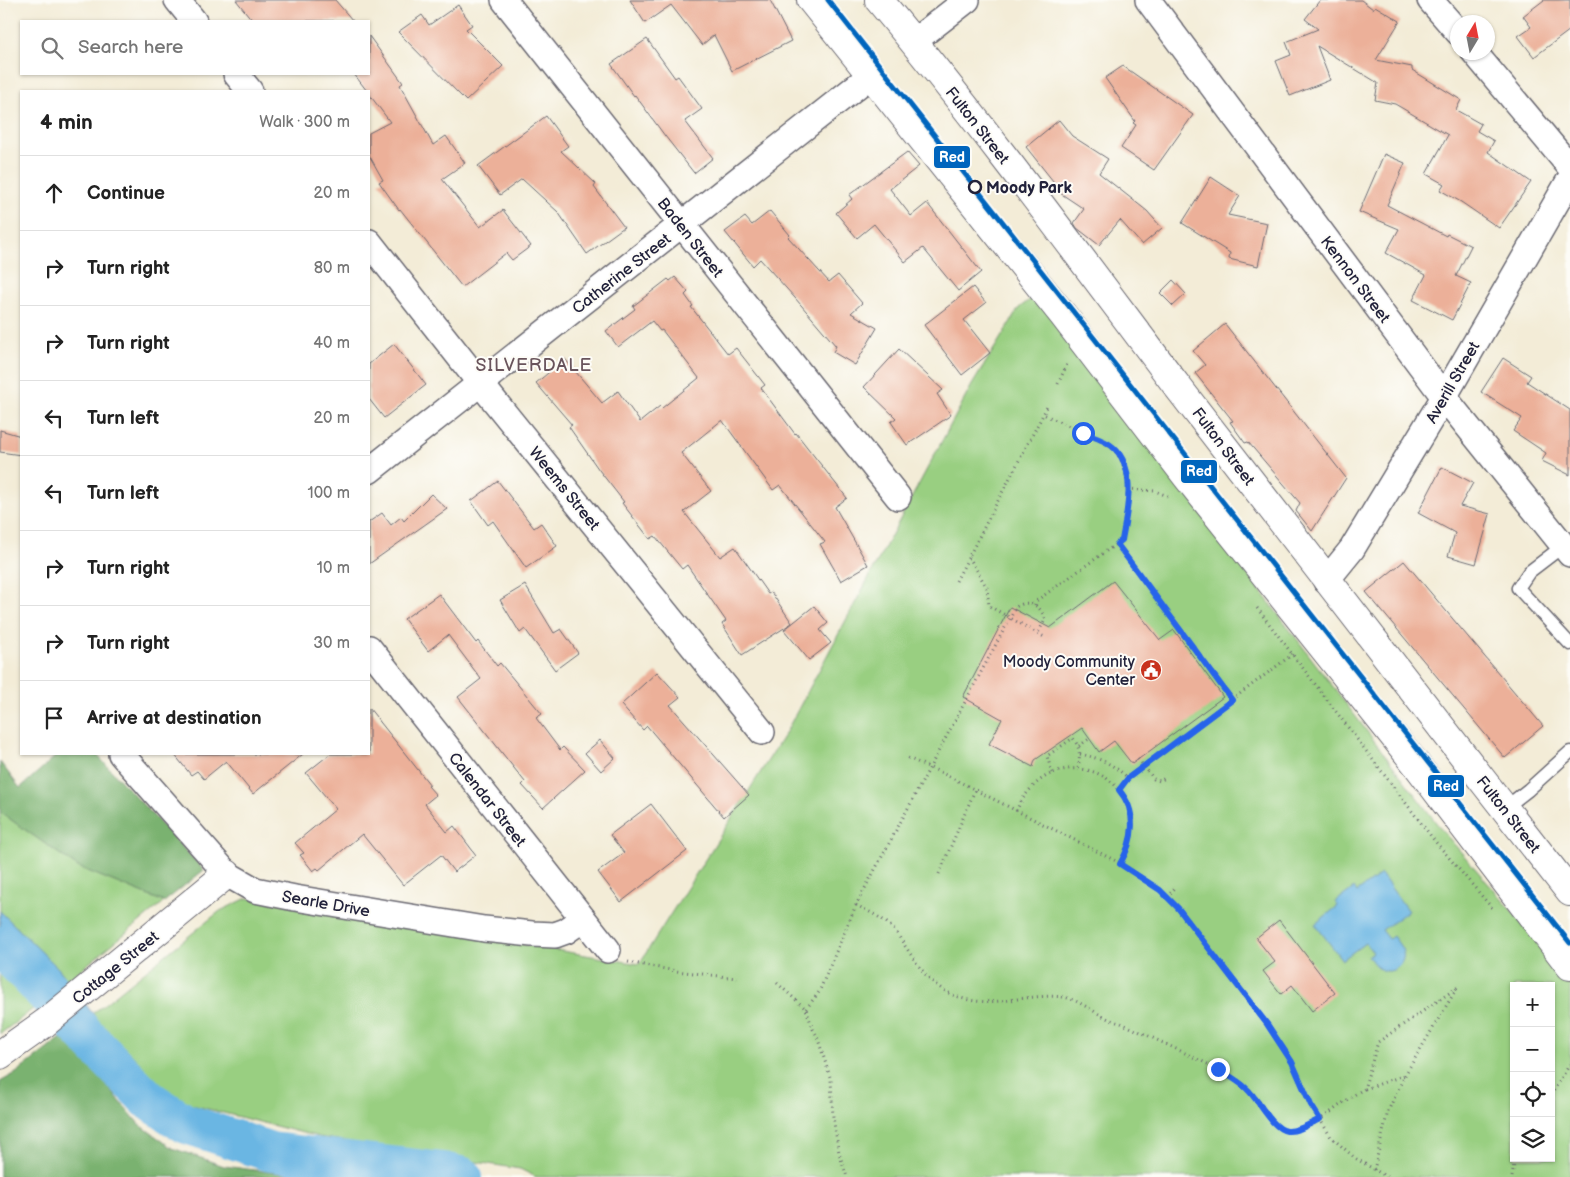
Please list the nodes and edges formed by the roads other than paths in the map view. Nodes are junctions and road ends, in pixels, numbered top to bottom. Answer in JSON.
{"nodes":[{"id":1,"x":177,"y":0,"type":"edge"},
{"id":2,"x":504,"y":0,"type":"edge"},
{"id":3,"x":811,"y":0,"type":"edge"},
{"id":4,"x":879,"y":0,"type":"edge"},
{"id":5,"x":966,"y":0,"type":"edge"},
{"id":6,"x":1148,"y":0,"type":"edge"},
{"id":7,"x":1430,"y":0,"type":"edge"},
{"id":8,"x":193,"y":20,"type":"edge"},
{"id":9,"x":1450,"y":23,"type":"edge"},
{"id":10,"x":913,"y":42,"type":"junction"},
{"id":11,"x":1481,"y":60,"type":"edge"},
{"id":12,"x":237,"y":75,"type":"edge"},
{"id":13,"x":871,"y":75,"type":"junction"},
{"id":14,"x":249,"y":90,"type":"edge"},
{"id":15,"x":1570,"y":167,"type":"edge"},
{"id":16,"x":1570,"y":179,"type":"edge"},
{"id":17,"x":682,"y":226,"type":"junction"},
{"id":18,"x":370,"y":243,"type":"edge"},
{"id":19,"x":480,"y":383,"type":"junction"},
{"id":20,"x":1444,"y":397,"type":"junction"},
{"id":21,"x":370,"y":470,"type":"edge"},
{"id":22,"x":898,"y":497,"type":"dead end"},
{"id":23,"x":1566,"y":550,"type":"edge"},
{"id":24,"x":1326,"y":581,"type":"junction"},
{"id":25,"x":1570,"y":644,"type":"edge"},
{"id":26,"x":370,"y":649,"type":"edge"},
{"id":27,"x":762,"y":732,"type":"dead end"},
{"id":28,"x":1570,"y":752,"type":"edge"},
{"id":29,"x":122,"y":755,"type":"edge"},
{"id":30,"x":1504,"y":808,"type":"junction"},
{"id":31,"x":227,"y":874,"type":"junction"},
{"id":32,"x":1570,"y":892,"type":"edge"},
{"id":33,"x":583,"y":920,"type":"junction"},
{"id":34,"x":608,"y":950,"type":"road end"},
{"id":35,"x":1570,"y":966,"type":"edge"},
{"id":36,"x":0,"y":1056,"type":"edge"}],
"edges":[{"from":1,"to":8,"type":"street"},
{"from":2,"to":17,"type":"street","name":"Baden Street"},
{"from":3,"to":13,"type":"main road"},
{"from":4,"to":10,"type":"main road","name":"Fulton Street"},
{"from":5,"to":10,"type":"street"},
{"from":6,"to":20,"type":"street","name":"Kennon Street"},
{"from":7,"to":9,"type":"street"},
{"from":10,"to":24,"type":"main road","name":"Fulton Street"},
{"from":11,"to":15,"type":"street"},
{"from":12,"to":14,"type":"street"},
{"from":13,"to":17,"type":"street","name":"Catherine Street"},
{"from":13,"to":35,"type":"main road"},
{"from":16,"to":20,"type":"street","name":"Averill Street"},
{"from":17,"to":19,"type":"street","name":"Catherine Street"},
{"from":17,"to":22,"type":"street","name":"Baden Street"},
{"from":18,"to":19,"type":"street","name":"Weems Street"},
{"from":19,"to":21,"type":"street","name":"Catherine Street"},
{"from":19,"to":27,"type":"street","name":"Weems Street"},
{"from":20,"to":23,"type":"street","name":"Kennon Street"},
{"from":20,"to":24,"type":"street","name":"Averill Street"},
{"from":23,"to":25,"type":"lane"},
{"from":24,"to":30,"type":"main road","name":"Fulton Street"},
{"from":26,"to":33,"type":"street","name":"Calendar Street"},
{"from":28,"to":30,"type":"lane"},
{"from":29,"to":31,"type":"street","name":"Searle Drive"},
{"from":30,"to":32,"type":"main road","name":"Fulton Street"},
{"from":31,"to":33,"type":"street","name":"Searle Drive"},
{"from":31,"to":36,"type":"main road","name":"Cottage Street"},
{"from":33,"to":34,"type":"street","name":"Calendar Street"}]}
